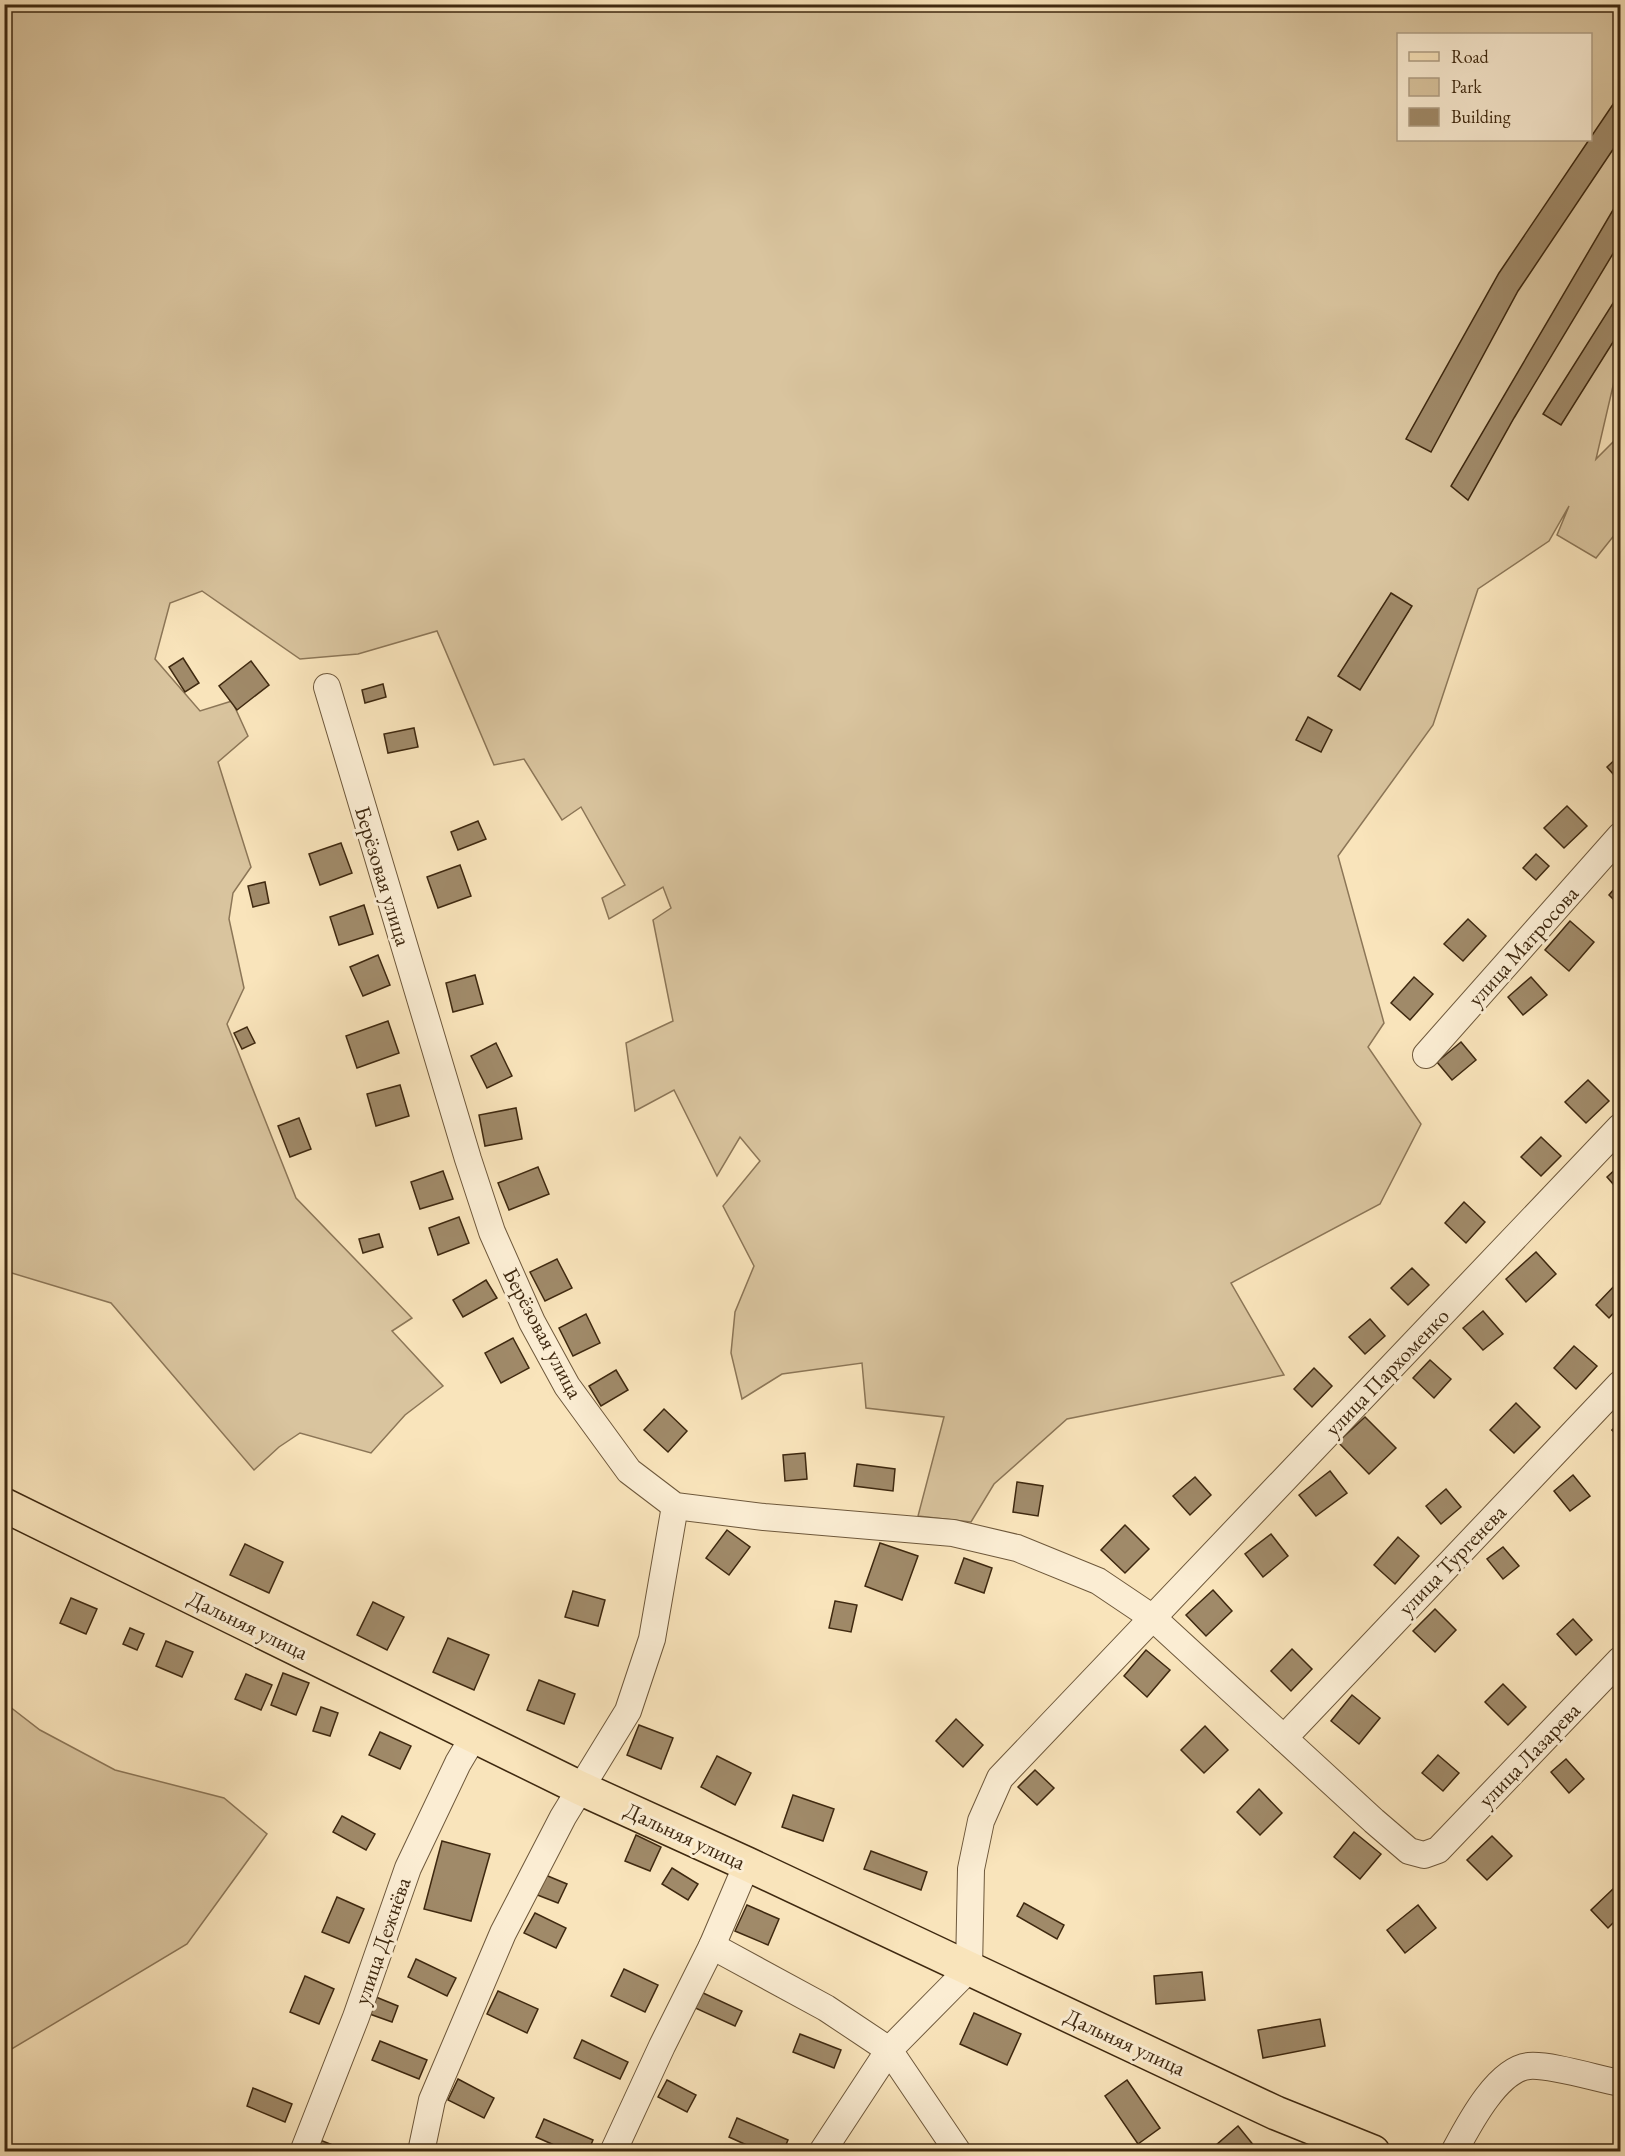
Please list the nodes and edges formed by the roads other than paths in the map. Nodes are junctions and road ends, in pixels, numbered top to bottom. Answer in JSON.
{"nodes":[{"id":1,"x":327,"y":687,"type":"dead end"},
{"id":2,"x":1620,"y":836,"type":"edge"},
{"id":3,"x":1426,"y":1055,"type":"dead end"},
{"id":4,"x":1620,"y":1126,"type":"edge"},
{"id":5,"x":1620,"y":1384,"type":"edge"},
{"id":6,"x":4,"y":1505,"type":"edge"},
{"id":7,"x":675,"y":1506,"type":"junction"},
{"id":8,"x":1153,"y":1618,"type":"junction"},
{"id":9,"x":1620,"y":1660,"type":"edge"},
{"id":10,"x":474,"y":1736,"type":"junction"},
{"id":11,"x":1284,"y":1738,"type":"junction"},
{"id":12,"x":580,"y":1788,"type":"junction"},
{"id":13,"x":747,"y":1864,"type":"junction"},
{"id":14,"x":712,"y":1946,"type":"junction"},
{"id":15,"x":969,"y":1969,"type":"junction"},
{"id":16,"x":889,"y":2050,"type":"junction"},
{"id":17,"x":1620,"y":2083,"type":"edge"},
{"id":18,"x":303,"y":2151,"type":"edge"},
{"id":19,"x":421,"y":2151,"type":"edge"},
{"id":20,"x":613,"y":2151,"type":"edge"},
{"id":21,"x":822,"y":2151,"type":"edge"},
{"id":22,"x":958,"y":2151,"type":"edge"},
{"id":23,"x":1373,"y":2151,"type":"edge"},
{"id":24,"x":1454,"y":2151,"type":"edge"}],
"edges":[{"from":1,"to":7,"type":"street","name":"Берёзовая улица"},
{"from":2,"to":3,"type":"street","name":"улица Матросова"},
{"from":4,"to":8,"type":"street","name":"улица Пархоменко"},
{"from":5,"to":11,"type":"street","name":"улица Тургенева"},
{"from":6,"to":10,"type":"main road","name":"Дальняя улица"},
{"from":7,"to":8,"type":"street"},
{"from":7,"to":12,"type":"street"},
{"from":8,"to":11,"type":"street"},
{"from":8,"to":15,"type":"street","name":"улица Пархоменко"},
{"from":9,"to":11,"type":"street","name":"улица Лазарева"},
{"from":10,"to":12,"type":"main road","name":"Дальняя улица"},
{"from":10,"to":18,"type":"street","name":"улица Дежнёва"},
{"from":12,"to":13,"type":"main road","name":"Дальняя улица"},
{"from":12,"to":19,"type":"street"},
{"from":13,"to":14,"type":"street"},
{"from":13,"to":15,"type":"main road","name":"Дальняя улица"},
{"from":14,"to":16,"type":"street"},
{"from":14,"to":20,"type":"street"},
{"from":15,"to":16,"type":"street"},
{"from":15,"to":23,"type":"main road","name":"Дальняя улица"},
{"from":16,"to":21,"type":"street"},
{"from":16,"to":22,"type":"street"},
{"from":17,"to":24,"type":"street"}]}
